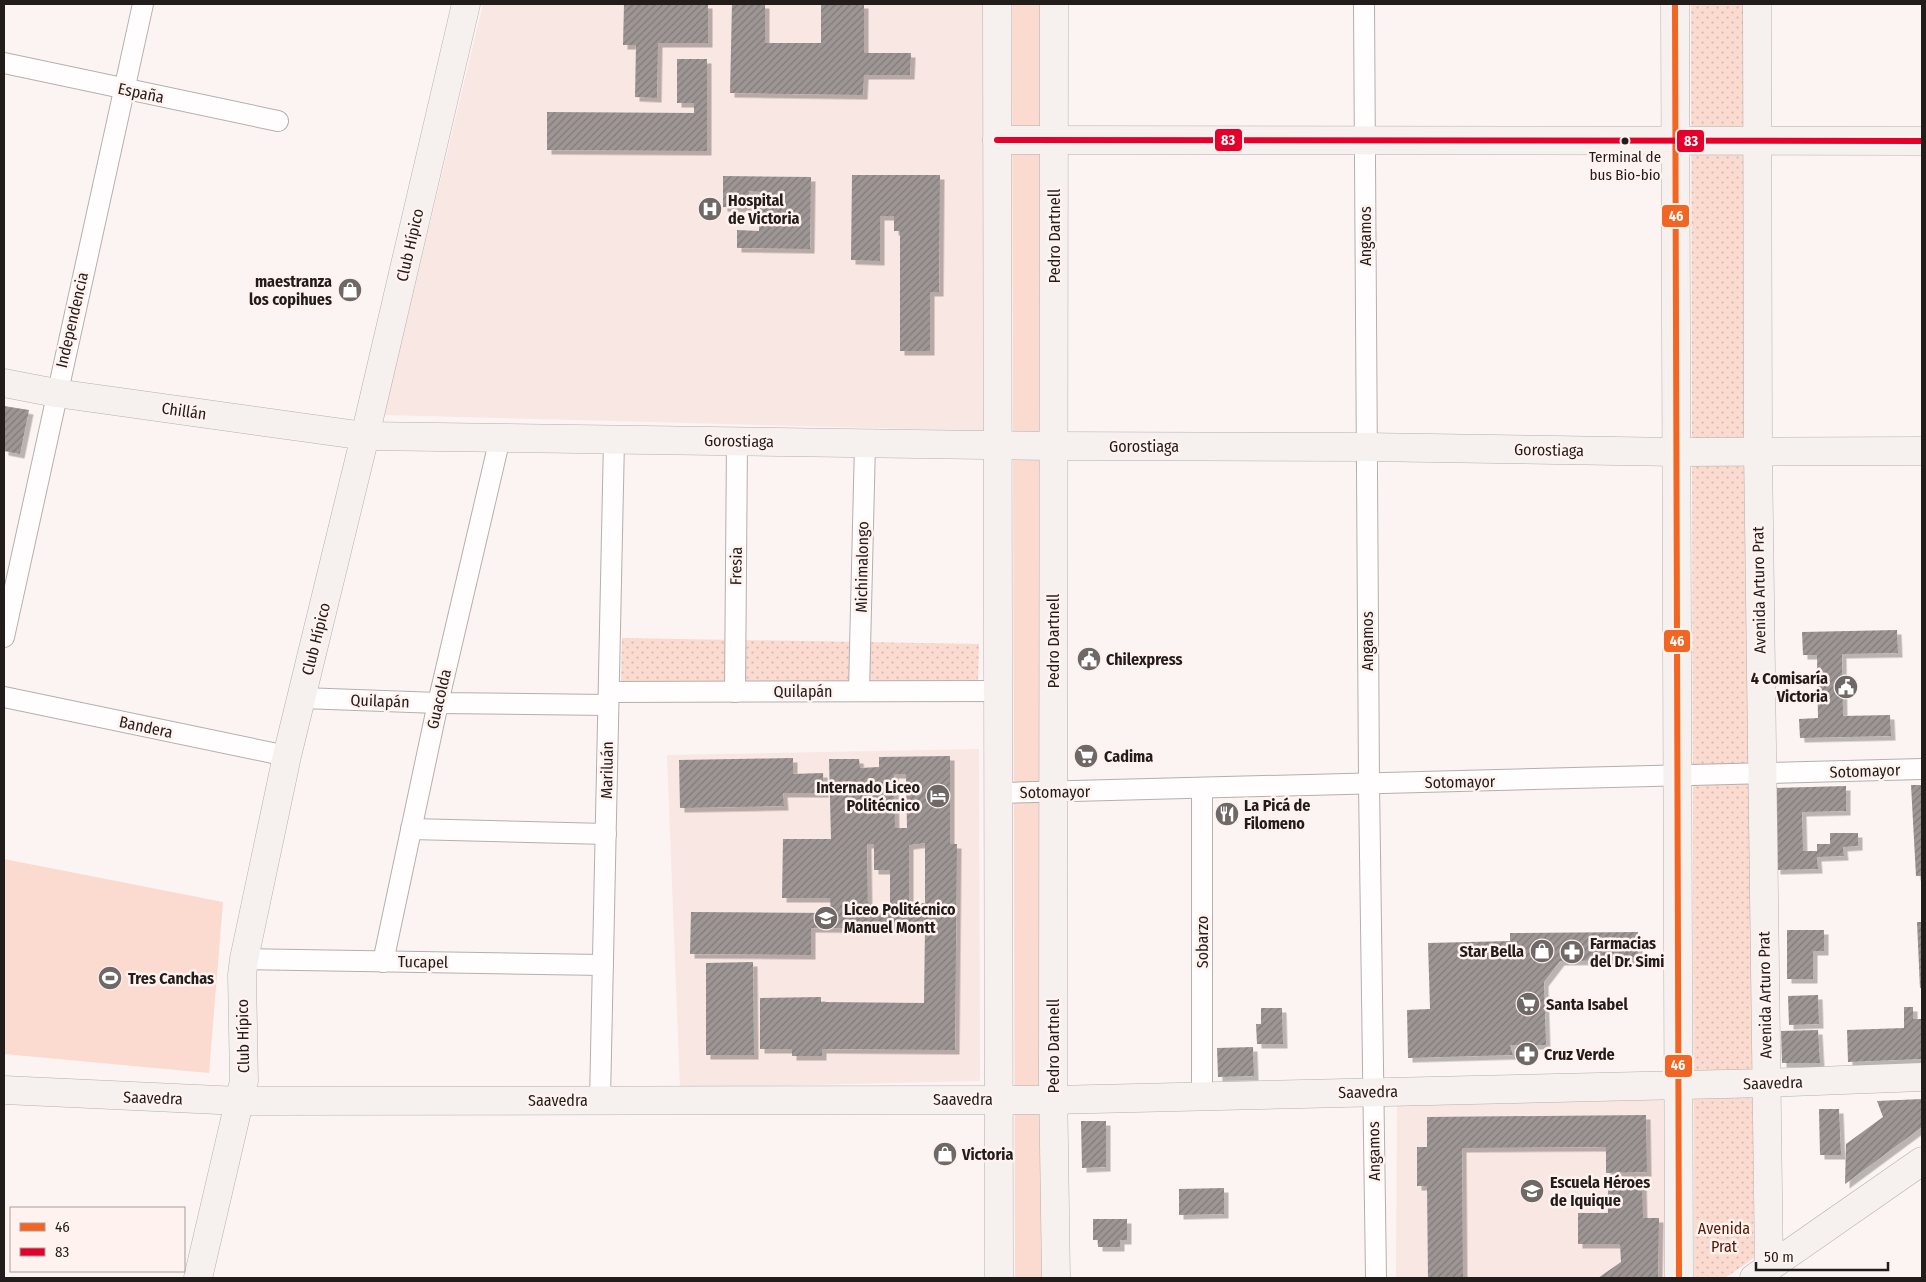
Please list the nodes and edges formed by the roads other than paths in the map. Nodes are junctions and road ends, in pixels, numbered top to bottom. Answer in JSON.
{"nodes":[{"id":1,"x":142,"y":4,"type":"edge"},
{"id":2,"x":466,"y":4,"type":"edge"},
{"id":3,"x":997,"y":4,"type":"edge"},
{"id":4,"x":1054,"y":4,"type":"edge"},
{"id":5,"x":1364,"y":4,"type":"edge"},
{"id":6,"x":1675,"y":4,"type":"edge"},
{"id":7,"x":1757,"y":4,"type":"edge"},
{"id":8,"x":4,"y":63,"type":"edge"},
{"id":9,"x":124,"y":89,"type":"junction"},
{"id":10,"x":278,"y":121,"type":"dead end"},
{"id":11,"x":997,"y":140,"type":"junction"},
{"id":12,"x":1054,"y":140,"type":"junction"},
{"id":13,"x":1365,"y":141,"type":"junction"},
{"id":14,"x":1758,"y":141,"type":"junction"},
{"id":15,"x":1922,"y":141,"type":"edge"},
{"id":16,"x":1676,"y":142,"type":"junction"},
{"id":17,"x":4,"y":383,"type":"edge"},
{"id":18,"x":56,"y":393,"type":"junction"},
{"id":19,"x":365,"y":436,"type":"junction"},
{"id":20,"x":500,"y":438,"type":"junction"},
{"id":21,"x":614,"y":440,"type":"junction"},
{"id":22,"x":737,"y":441,"type":"junction"},
{"id":23,"x":865,"y":443,"type":"junction"},
{"id":24,"x":997,"y":445,"type":"junction"},
{"id":25,"x":1053,"y":446,"type":"junction"},
{"id":26,"x":1366,"y":447,"type":"junction"},
{"id":27,"x":1758,"y":450,"type":"junction"},
{"id":28,"x":1922,"y":451,"type":"edge"},
{"id":29,"x":1677,"y":452,"type":"junction"},
{"id":30,"x":4,"y":637,"type":"edge"},
{"id":31,"x":998,"y":690,"type":"junction"},
{"id":32,"x":860,"y":691,"type":"junction"},
{"id":33,"x":735,"y":692,"type":"junction"},
{"id":34,"x":4,"y":697,"type":"edge"},
{"id":35,"x":302,"y":698,"type":"junction"},
{"id":36,"x":609,"y":699,"type":"junction"},
{"id":37,"x":438,"y":703,"type":"junction"},
{"id":38,"x":288,"y":756,"type":"junction"},
{"id":39,"x":1922,"y":769,"type":"edge"},
{"id":40,"x":1761,"y":774,"type":"junction"},
{"id":41,"x":1678,"y":776,"type":"junction"},
{"id":42,"x":1368,"y":784,"type":"junction"},
{"id":43,"x":1202,"y":788,"type":"junction"},
{"id":44,"x":1053,"y":792,"type":"junction"},
{"id":45,"x":997,"y":793,"type":"junction"},
{"id":46,"x":411,"y":829,"type":"junction"},
{"id":47,"x":606,"y":834,"type":"junction"},
{"id":48,"x":244,"y":959,"type":"junction"},
{"id":49,"x":383,"y":962,"type":"junction"},
{"id":50,"x":603,"y":965,"type":"junction"},
{"id":51,"x":1922,"y":1077,"type":"edge"},
{"id":52,"x":1767,"y":1083,"type":"junction"},
{"id":53,"x":1679,"y":1085,"type":"junction"},
{"id":54,"x":4,"y":1090,"type":"edge"},
{"id":55,"x":1373,"y":1092,"type":"junction"},
{"id":56,"x":1202,"y":1096,"type":"junction"},
{"id":57,"x":998,"y":1099,"type":"junction"},
{"id":58,"x":600,"y":1100,"type":"junction"},
{"id":59,"x":1053,"y":1100,"type":"junction"},
{"id":60,"x":240,"y":1101,"type":"junction"},
{"id":61,"x":1922,"y":1161,"type":"edge"},
{"id":62,"x":1761,"y":1273,"type":"edge"},
{"id":63,"x":198,"y":1278,"type":"edge"},
{"id":64,"x":999,"y":1278,"type":"edge"},
{"id":65,"x":1056,"y":1278,"type":"edge"},
{"id":66,"x":1376,"y":1278,"type":"edge"},
{"id":67,"x":1679,"y":1278,"type":"edge"}],
"edges":[{"from":1,"to":9,"type":"street","name":"Independencia"},
{"from":2,"to":19,"type":"street","name":"Club Hípico"},
{"from":3,"to":11,"type":"street"},
{"from":4,"to":12,"type":"street","name":"Pedro Dartnell"},
{"from":5,"to":13,"type":"street","name":"Angamos"},
{"from":6,"to":16,"type":"street"},
{"from":7,"to":14,"type":"street","name":"Avenida Arturo Prat"},
{"from":8,"to":9,"type":"street","name":"España"},
{"from":9,"to":10,"type":"street","name":"España"},
{"from":9,"to":18,"type":"street","name":"Independencia"},
{"from":11,"to":12,"type":"street"},
{"from":11,"to":24,"type":"street"},
{"from":12,"to":13,"type":"street"},
{"from":12,"to":25,"type":"street","name":"Pedro Dartnell"},
{"from":13,"to":16,"type":"street"},
{"from":13,"to":26,"type":"street","name":"Angamos"},
{"from":14,"to":15,"type":"street"},
{"from":14,"to":16,"type":"street"},
{"from":14,"to":27,"type":"street","name":"Avenida Arturo Prat"},
{"from":16,"to":29,"type":"street"},
{"from":17,"to":18,"type":"street","name":"Chillán"},
{"from":18,"to":19,"type":"street","name":"Chillán"},
{"from":18,"to":30,"type":"street","name":"Independencia"},
{"from":19,"to":20,"type":"street","name":"Gorostiaga"},
{"from":19,"to":35,"type":"street","name":"Club Hípico"},
{"from":20,"to":21,"type":"street","name":"Gorostiaga"},
{"from":20,"to":37,"type":"street","name":"Guacolda"},
{"from":21,"to":22,"type":"street","name":"Gorostiaga"},
{"from":21,"to":36,"type":"street","name":"Mariluán"},
{"from":22,"to":23,"type":"street","name":"Gorostiaga"},
{"from":22,"to":33,"type":"street","name":"Fresia"},
{"from":23,"to":24,"type":"street","name":"Gorostiaga"},
{"from":23,"to":32,"type":"street","name":"Michimalongo"},
{"from":24,"to":25,"type":"street","name":"Gorostiaga"},
{"from":24,"to":31,"type":"street"},
{"from":25,"to":26,"type":"street","name":"Gorostiaga"},
{"from":25,"to":44,"type":"street","name":"Pedro Dartnell"},
{"from":26,"to":29,"type":"street","name":"Gorostiaga"},
{"from":26,"to":42,"type":"street","name":"Angamos"},
{"from":27,"to":28,"type":"street","name":"Gorostiaga"},
{"from":27,"to":29,"type":"street","name":"Gorostiaga"},
{"from":27,"to":40,"type":"street","name":"Avenida Arturo Prat"},
{"from":29,"to":41,"type":"street"},
{"from":31,"to":32,"type":"street","name":"Quilapán"},
{"from":31,"to":45,"type":"street"},
{"from":32,"to":33,"type":"street","name":"Quilapán"},
{"from":33,"to":36,"type":"street","name":"Quilapán"},
{"from":34,"to":38,"type":"street","name":"Bandera"},
{"from":35,"to":37,"type":"street","name":"Quilapán"},
{"from":35,"to":38,"type":"street","name":"Club Hípico"},
{"from":36,"to":37,"type":"street","name":"Quilapán"},
{"from":36,"to":47,"type":"street","name":"Mariluán"},
{"from":37,"to":46,"type":"street","name":"Guacolda"},
{"from":38,"to":48,"type":"street","name":"Club Hípico"},
{"from":39,"to":40,"type":"street","name":"Sotomayor"},
{"from":40,"to":41,"type":"street","name":"Sotomayor"},
{"from":40,"to":52,"type":"street","name":"Avenida Arturo Prat"},
{"from":41,"to":42,"type":"street","name":"Sotomayor"},
{"from":41,"to":53,"type":"street"},
{"from":42,"to":43,"type":"street","name":"Sotomayor"},
{"from":42,"to":55,"type":"street","name":"Angamos"},
{"from":43,"to":44,"type":"street","name":"Sotomayor"},
{"from":43,"to":56,"type":"street","name":"Sobarzo"},
{"from":44,"to":45,"type":"street","name":"Sotomayor"},
{"from":44,"to":59,"type":"street","name":"Pedro Dartnell"},
{"from":45,"to":57,"type":"street"},
{"from":46,"to":47,"type":"street"},
{"from":46,"to":49,"type":"street","name":"Guacolda"},
{"from":47,"to":50,"type":"street","name":"Mariluán"},
{"from":48,"to":49,"type":"street","name":"Tucapel"},
{"from":48,"to":60,"type":"street","name":"Club Hípico"},
{"from":49,"to":50,"type":"street","name":"Tucapel"},
{"from":50,"to":58,"type":"street","name":"Mariluán"},
{"from":51,"to":52,"type":"street","name":"Saavedra"},
{"from":52,"to":53,"type":"street","name":"Saavedra"},
{"from":52,"to":62,"type":"street","name":"Avenida Arturo Prat"},
{"from":53,"to":55,"type":"street","name":"Saavedra"},
{"from":53,"to":67,"type":"street"},
{"from":54,"to":60,"type":"street","name":"Saavedra"},
{"from":55,"to":56,"type":"street","name":"Saavedra"},
{"from":55,"to":66,"type":"street","name":"Angamos"},
{"from":56,"to":59,"type":"street","name":"Saavedra"},
{"from":57,"to":58,"type":"street","name":"Saavedra"},
{"from":57,"to":59,"type":"street","name":"Saavedra"},
{"from":57,"to":64,"type":"street"},
{"from":58,"to":60,"type":"street","name":"Saavedra"},
{"from":59,"to":65,"type":"street","name":"Pedro Dartnell"},
{"from":60,"to":63,"type":"street","name":"Club Hípico"},
{"from":61,"to":62,"type":"street"}]}
